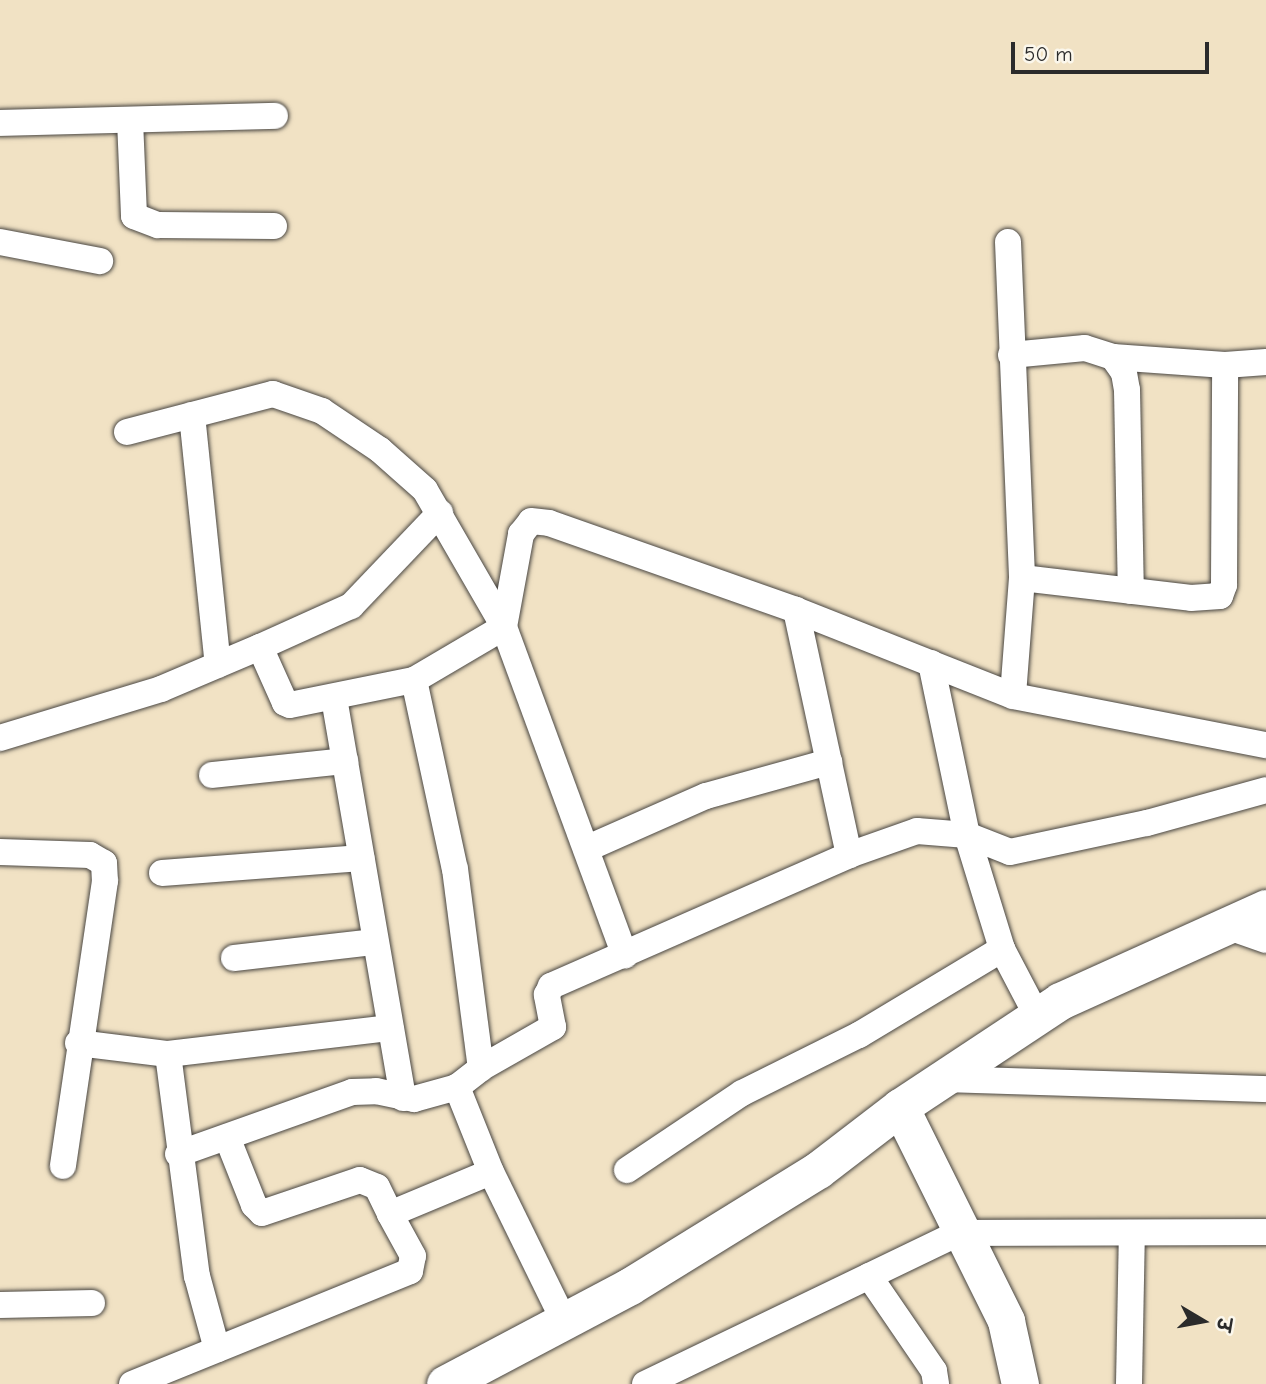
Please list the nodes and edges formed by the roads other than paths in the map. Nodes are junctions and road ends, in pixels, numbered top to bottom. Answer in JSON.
{"nodes":[{"id":1,"x":275,"y":116,"type":"dead end"},
{"id":2,"x":130,"y":120,"type":"junction"},
{"id":3,"x":0,"y":123,"type":"edge"},
{"id":4,"x":274,"y":226,"type":"dead end"},
{"id":5,"x":0,"y":242,"type":"edge"},
{"id":6,"x":1008,"y":242,"type":"dead end"},
{"id":7,"x":100,"y":261,"type":"dead end"},
{"id":8,"x":1011,"y":355,"type":"junction"},
{"id":9,"x":1113,"y":357,"type":"junction"},
{"id":10,"x":1266,"y":362,"type":"edge"},
{"id":11,"x":1225,"y":365,"type":"junction"},
{"id":12,"x":192,"y":415,"type":"junction"},
{"id":13,"x":127,"y":432,"type":"dead end"},
{"id":14,"x":440,"y":513,"type":"junction"},
{"id":15,"x":1022,"y":578,"type":"junction"},
{"id":16,"x":1131,"y":591,"type":"junction"},
{"id":17,"x":796,"y":610,"type":"junction"},
{"id":18,"x":504,"y":627,"type":"junction"},
{"id":19,"x":260,"y":647,"type":"junction"},
{"id":20,"x":931,"y":663,"type":"junction"},
{"id":21,"x":218,"y":665,"type":"junction"},
{"id":22,"x":414,"y":680,"type":"junction"},
{"id":23,"x":1013,"y":696,"type":"junction"},
{"id":24,"x":334,"y":698,"type":"junction"},
{"id":25,"x":0,"y":738,"type":"edge"},
{"id":26,"x":1265,"y":741,"type":"edge"},
{"id":27,"x":345,"y":761,"type":"junction"},
{"id":28,"x":829,"y":762,"type":"junction"},
{"id":29,"x":212,"y":775,"type":"dead end"},
{"id":30,"x":1266,"y":790,"type":"edge"},
{"id":31,"x":967,"y":835,"type":"junction"},
{"id":32,"x":588,"y":848,"type":"junction"},
{"id":33,"x":0,"y":852,"type":"edge"},
{"id":34,"x":849,"y":855,"type":"junction"},
{"id":35,"x":361,"y":858,"type":"junction"},
{"id":36,"x":162,"y":873,"type":"dead end"},
{"id":37,"x":1266,"y":908,"type":"edge"},
{"id":38,"x":1226,"y":926,"type":"junction"},
{"id":39,"x":1266,"y":940,"type":"edge"},
{"id":40,"x":375,"y":942,"type":"junction"},
{"id":41,"x":1002,"y":949,"type":"junction"},
{"id":42,"x":625,"y":955,"type":"junction"},
{"id":43,"x":234,"y":958,"type":"dead end"},
{"id":44,"x":1037,"y":1016,"type":"junction"},
{"id":45,"x":390,"y":1028,"type":"junction"},
{"id":46,"x":78,"y":1043,"type":"junction"},
{"id":47,"x":168,"y":1054,"type":"junction"},
{"id":48,"x":481,"y":1068,"type":"junction"},
{"id":49,"x":941,"y":1079,"type":"junction"},
{"id":50,"x":457,"y":1087,"type":"junction"},
{"id":51,"x":1266,"y":1089,"type":"edge"},
{"id":52,"x":403,"y":1098,"type":"junction"},
{"id":53,"x":900,"y":1107,"type":"junction"},
{"id":54,"x":227,"y":1137,"type":"junction"},
{"id":55,"x":178,"y":1154,"type":"junction"},
{"id":56,"x":64,"y":1166,"type":"dead end"},
{"id":57,"x":627,"y":1170,"type":"dead end"},
{"id":58,"x":491,"y":1172,"type":"junction"},
{"id":59,"x":390,"y":1214,"type":"junction"},
{"id":60,"x":1266,"y":1232,"type":"edge"},
{"id":61,"x":959,"y":1233,"type":"junction"},
{"id":62,"x":1132,"y":1233,"type":"junction"},
{"id":63,"x":869,"y":1276,"type":"junction"},
{"id":64,"x":92,"y":1303,"type":"dead end"},
{"id":65,"x":0,"y":1305,"type":"edge"},
{"id":66,"x":564,"y":1321,"type":"junction"},
{"id":67,"x":217,"y":1349,"type":"junction"},
{"id":68,"x":132,"y":1384,"type":"edge"},
{"id":69,"x":445,"y":1384,"type":"edge"},
{"id":70,"x":645,"y":1384,"type":"edge"},
{"id":71,"x":936,"y":1384,"type":"edge"},
{"id":72,"x":1020,"y":1384,"type":"edge"},
{"id":73,"x":1129,"y":1384,"type":"edge"}],
"edges":[{"from":1,"to":2,"type":"street"},
{"from":2,"to":3,"type":"street"},
{"from":2,"to":4,"type":"street"},
{"from":5,"to":7,"type":"street"},
{"from":6,"to":8,"type":"street"},
{"from":8,"to":9,"type":"street"},
{"from":8,"to":15,"type":"street"},
{"from":9,"to":11,"type":"street"},
{"from":9,"to":16,"type":"street"},
{"from":10,"to":11,"type":"street"},
{"from":11,"to":16,"type":"street"},
{"from":12,"to":13,"type":"street"},
{"from":12,"to":14,"type":"street"},
{"from":12,"to":21,"type":"street"},
{"from":14,"to":18,"type":"street"},
{"from":14,"to":19,"type":"street"},
{"from":15,"to":16,"type":"street"},
{"from":15,"to":23,"type":"street"},
{"from":17,"to":18,"type":"street"},
{"from":17,"to":20,"type":"street"},
{"from":17,"to":28,"type":"street"},
{"from":18,"to":22,"type":"street"},
{"from":18,"to":32,"type":"street"},
{"from":19,"to":21,"type":"street"},
{"from":19,"to":24,"type":"street"},
{"from":20,"to":23,"type":"street"},
{"from":20,"to":31,"type":"street"},
{"from":21,"to":25,"type":"street"},
{"from":22,"to":24,"type":"street"},
{"from":22,"to":48,"type":"street"},
{"from":23,"to":26,"type":"street"},
{"from":24,"to":27,"type":"street"},
{"from":27,"to":29,"type":"street"},
{"from":27,"to":35,"type":"street"},
{"from":28,"to":32,"type":"street"},
{"from":28,"to":34,"type":"street"},
{"from":30,"to":31,"type":"street"},
{"from":31,"to":34,"type":"street"},
{"from":31,"to":41,"type":"street"},
{"from":32,"to":42,"type":"street"},
{"from":33,"to":46,"type":"street"},
{"from":34,"to":42,"type":"street"},
{"from":35,"to":36,"type":"street"},
{"from":35,"to":40,"type":"street"},
{"from":37,"to":38,"type":"street"},
{"from":38,"to":39,"type":"street"},
{"from":38,"to":44,"type":"street"},
{"from":40,"to":43,"type":"street"},
{"from":40,"to":45,"type":"street"},
{"from":41,"to":44,"type":"street"},
{"from":41,"to":57,"type":"street"},
{"from":42,"to":48,"type":"street"},
{"from":44,"to":49,"type":"street"},
{"from":45,"to":47,"type":"street"},
{"from":45,"to":52,"type":"street"},
{"from":46,"to":47,"type":"street"},
{"from":46,"to":56,"type":"street"},
{"from":47,"to":55,"type":"street"},
{"from":48,"to":50,"type":"street"},
{"from":49,"to":51,"type":"street"},
{"from":49,"to":53,"type":"street"},
{"from":50,"to":52,"type":"street"},
{"from":50,"to":58,"type":"street"},
{"from":52,"to":54,"type":"street"},
{"from":53,"to":61,"type":"street"},
{"from":53,"to":66,"type":"street"},
{"from":54,"to":55,"type":"street"},
{"from":54,"to":59,"type":"street"},
{"from":55,"to":67,"type":"street"},
{"from":58,"to":59,"type":"street"},
{"from":58,"to":66,"type":"street"},
{"from":59,"to":67,"type":"street"},
{"from":60,"to":62,"type":"street"},
{"from":61,"to":62,"type":"street"},
{"from":61,"to":63,"type":"street"},
{"from":61,"to":72,"type":"street"},
{"from":62,"to":73,"type":"street"},
{"from":63,"to":70,"type":"street"},
{"from":63,"to":71,"type":"street"},
{"from":64,"to":65,"type":"street"},
{"from":66,"to":69,"type":"street"},
{"from":67,"to":68,"type":"street"}]}
